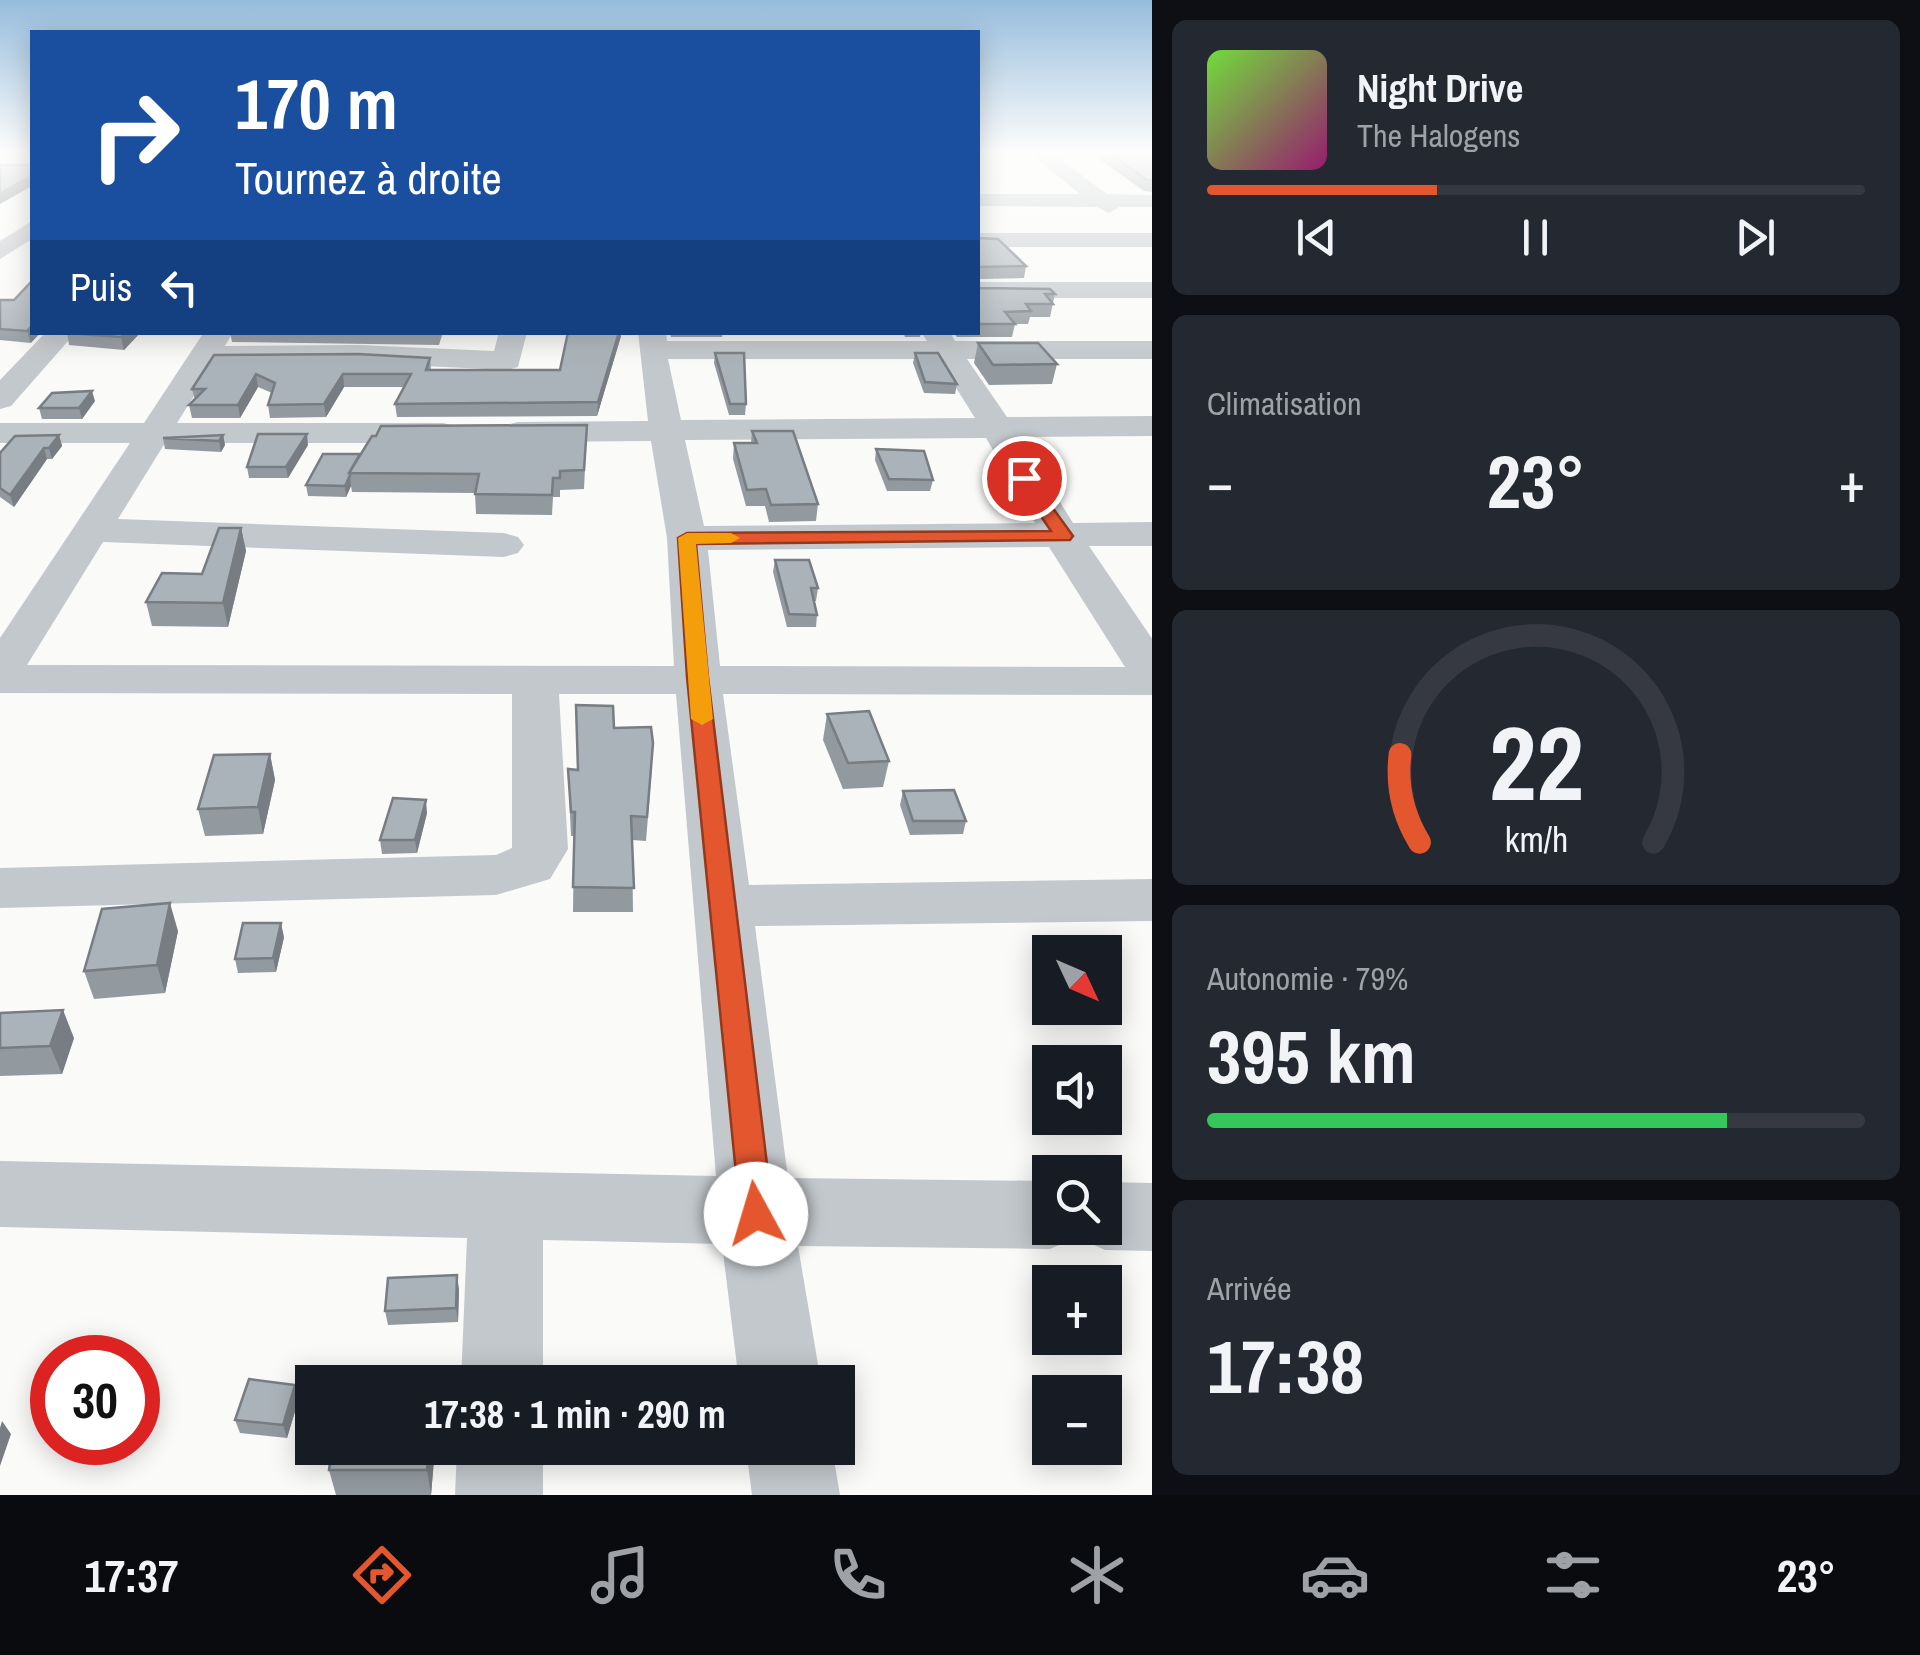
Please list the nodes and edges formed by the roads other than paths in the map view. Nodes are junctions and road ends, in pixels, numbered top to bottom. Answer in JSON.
{"nodes":[{"id":1,"x":1152,"y":239,"type":"edge"},
{"id":2,"x":980,"y":240,"type":"edge"},
{"id":3,"x":980,"y":290,"type":"edge"},
{"id":4,"x":1152,"y":290,"type":"edge"},
{"id":5,"x":513,"y":335,"type":"edge"},
{"id":6,"x":57,"y":337,"type":"edge"},
{"id":7,"x":18,"y":340,"type":"edge"},
{"id":8,"x":652,"y":341,"type":"edge"},
{"id":9,"x":940,"y":342,"type":"edge"},
{"id":10,"x":362,"y":343,"type":"edge"},
{"id":11,"x":212,"y":344,"type":"edge"},
{"id":12,"x":1152,"y":350,"type":"edge"},
{"id":13,"x":0,"y":399,"type":"edge"},
{"id":14,"x":1152,"y":426,"type":"edge"},
{"id":15,"x":998,"y":428,"type":"junction"},
{"id":16,"x":666,"y":431,"type":"junction"},
{"id":17,"x":0,"y":434,"type":"edge"},
{"id":18,"x":152,"y":434,"type":"junction"},
{"id":19,"x":96,"y":530,"type":"junction"},
{"id":20,"x":1152,"y":534,"type":"edge"},
{"id":21,"x":1064,"y":536,"type":"junction"},
{"id":22,"x":687,"y":538,"type":"junction"},
{"id":23,"x":504,"y":545,"type":"dead end"},
{"id":24,"x":0,"y":675,"type":"edge"},
{"id":25,"x":535,"y":677,"type":"junction"},
{"id":26,"x":698,"y":677,"type":"junction"},
{"id":27,"x":1152,"y":678,"type":"edge"},
{"id":28,"x":0,"y":888,"type":"edge"},
{"id":29,"x":1152,"y":900,"type":"edge"},
{"id":30,"x":724,"y":906,"type":"junction"},
{"id":31,"x":0,"y":1194,"type":"edge"},
{"id":32,"x":506,"y":1203,"type":"junction"},
{"id":33,"x":756,"y":1214,"type":"junction"},
{"id":34,"x":1032,"y":1216,"type":"edge"},
{"id":35,"x":1122,"y":1216,"type":"edge"},
{"id":36,"x":1152,"y":1217,"type":"edge"},
{"id":37,"x":502,"y":1365,"type":"edge"},
{"id":38,"x":778,"y":1365,"type":"edge"},
{"id":39,"x":500,"y":1465,"type":"edge"},
{"id":40,"x":792,"y":1465,"type":"edge"},
{"id":41,"x":499,"y":1495,"type":"edge"},
{"id":42,"x":796,"y":1495,"type":"edge"}],
"edges":[{"from":1,"to":2,"type":"street"},
{"from":3,"to":4,"type":"street"},
{"from":5,"to":10,"type":"street"},
{"from":6,"to":7,"type":"street"},
{"from":6,"to":13,"type":"street"},
{"from":8,"to":9,"type":"street"},
{"from":8,"to":16,"type":"street"},
{"from":9,"to":12,"type":"street"},
{"from":9,"to":15,"type":"street"},
{"from":10,"to":11,"type":"street"},
{"from":11,"to":18,"type":"street"},
{"from":14,"to":15,"type":"street"},
{"from":15,"to":16,"type":"street"},
{"from":15,"to":21,"type":"street"},
{"from":16,"to":18,"type":"street"},
{"from":16,"to":22,"type":"street"},
{"from":17,"to":18,"type":"street"},
{"from":18,"to":19,"type":"street"},
{"from":19,"to":23,"type":"street"},
{"from":19,"to":24,"type":"street"},
{"from":20,"to":21,"type":"street"},
{"from":21,"to":22,"type":"street"},
{"from":21,"to":27,"type":"street"},
{"from":22,"to":26,"type":"street"},
{"from":24,"to":25,"type":"street"},
{"from":25,"to":26,"type":"street"},
{"from":25,"to":28,"type":"street"},
{"from":26,"to":27,"type":"street"},
{"from":26,"to":30,"type":"street"},
{"from":29,"to":30,"type":"street"},
{"from":30,"to":33,"type":"street"},
{"from":31,"to":32,"type":"street"},
{"from":32,"to":33,"type":"street"},
{"from":32,"to":37,"type":"street"},
{"from":33,"to":34,"type":"street"},
{"from":33,"to":38,"type":"street"},
{"from":35,"to":36,"type":"street"},
{"from":39,"to":41,"type":"street"},
{"from":40,"to":42,"type":"street"}]}
